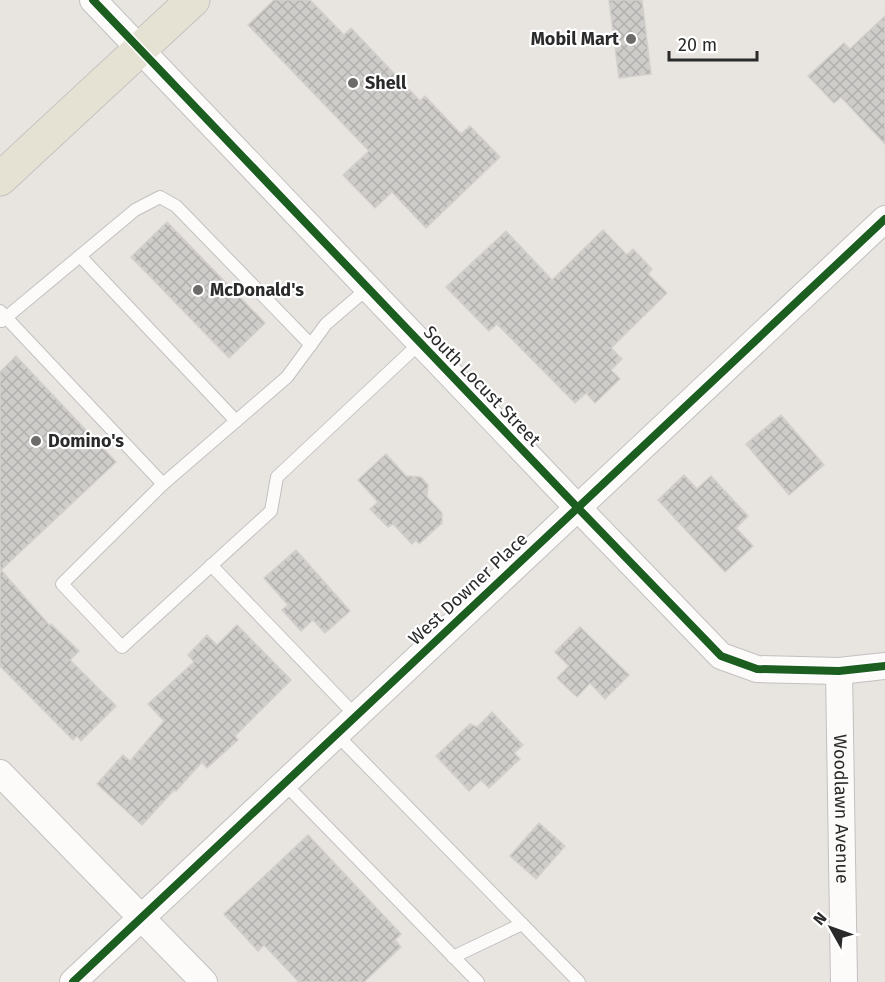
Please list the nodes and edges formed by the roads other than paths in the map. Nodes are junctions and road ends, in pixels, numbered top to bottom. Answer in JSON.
{"nodes":[{"id":1,"x":93,"y":0,"type":"edge"},
{"id":2,"x":193,"y":0,"type":"edge"},
{"id":3,"x":140,"y":49,"type":"junction"},
{"id":4,"x":0,"y":179,"type":"edge"},
{"id":5,"x":885,"y":219,"type":"edge"},
{"id":6,"x":80,"y":255,"type":"junction"},
{"id":7,"x":368,"y":288,"type":"junction"},
{"id":8,"x":2,"y":317,"type":"edge"},
{"id":9,"x":420,"y":343,"type":"junction"},
{"id":10,"x":311,"y":345,"type":"junction"},
{"id":11,"x":236,"y":421,"type":"junction"},
{"id":12,"x":163,"y":484,"type":"junction"},
{"id":13,"x":577,"y":507,"type":"junction"},
{"id":14,"x":211,"y":566,"type":"junction"},
{"id":15,"x":885,"y":666,"type":"edge"},
{"id":16,"x":839,"y":671,"type":"junction"},
{"id":17,"x":356,"y":716,"type":"junction"},
{"id":18,"x":336,"y":734,"type":"junction"},
{"id":19,"x":0,"y":773,"type":"edge"},
{"id":20,"x":284,"y":783,"type":"junction"},
{"id":21,"x":141,"y":918,"type":"junction"},
{"id":22,"x":522,"y":924,"type":"junction"},
{"id":23,"x":453,"y":957,"type":"junction"},
{"id":24,"x":73,"y":982,"type":"edge"},
{"id":25,"x":204,"y":982,"type":"edge"},
{"id":26,"x":478,"y":982,"type":"edge"},
{"id":27,"x":579,"y":982,"type":"edge"},
{"id":28,"x":844,"y":982,"type":"edge"}],
"edges":[{"from":1,"to":3,"type":"street","name":"South Locust Street"},
{"from":2,"to":3,"type":"main road"},
{"from":3,"to":4,"type":"main road"},
{"from":3,"to":7,"type":"street","name":"South Locust Street"},
{"from":5,"to":13,"type":"street","name":"West Downer Place"},
{"from":6,"to":8,"type":"lane"},
{"from":6,"to":10,"type":"lane"},
{"from":6,"to":11,"type":"lane"},
{"from":7,"to":9,"type":"street","name":"South Locust Street"},
{"from":7,"to":10,"type":"lane"},
{"from":8,"to":12,"type":"lane"},
{"from":9,"to":13,"type":"street","name":"South Locust Street"},
{"from":9,"to":14,"type":"lane"},
{"from":10,"to":11,"type":"lane"},
{"from":11,"to":12,"type":"lane"},
{"from":12,"to":14,"type":"lane"},
{"from":13,"to":16,"type":"street","name":"South Locust Street"},
{"from":13,"to":17,"type":"street","name":"West Downer Place"},
{"from":14,"to":17,"type":"lane"},
{"from":15,"to":16,"type":"street","name":"South Locust Street"},
{"from":16,"to":28,"type":"street","name":"Woodlawn Avenue"},
{"from":17,"to":18,"type":"street","name":"West Downer Place"},
{"from":18,"to":20,"type":"street","name":"West Downer Place"},
{"from":18,"to":22,"type":"lane"},
{"from":19,"to":21,"type":"street"},
{"from":20,"to":21,"type":"street","name":"West Downer Place"},
{"from":20,"to":23,"type":"lane"},
{"from":21,"to":24,"type":"street","name":"West Downer Place"},
{"from":21,"to":25,"type":"street"},
{"from":22,"to":23,"type":"lane"},
{"from":22,"to":27,"type":"lane"},
{"from":23,"to":26,"type":"lane"}]}
